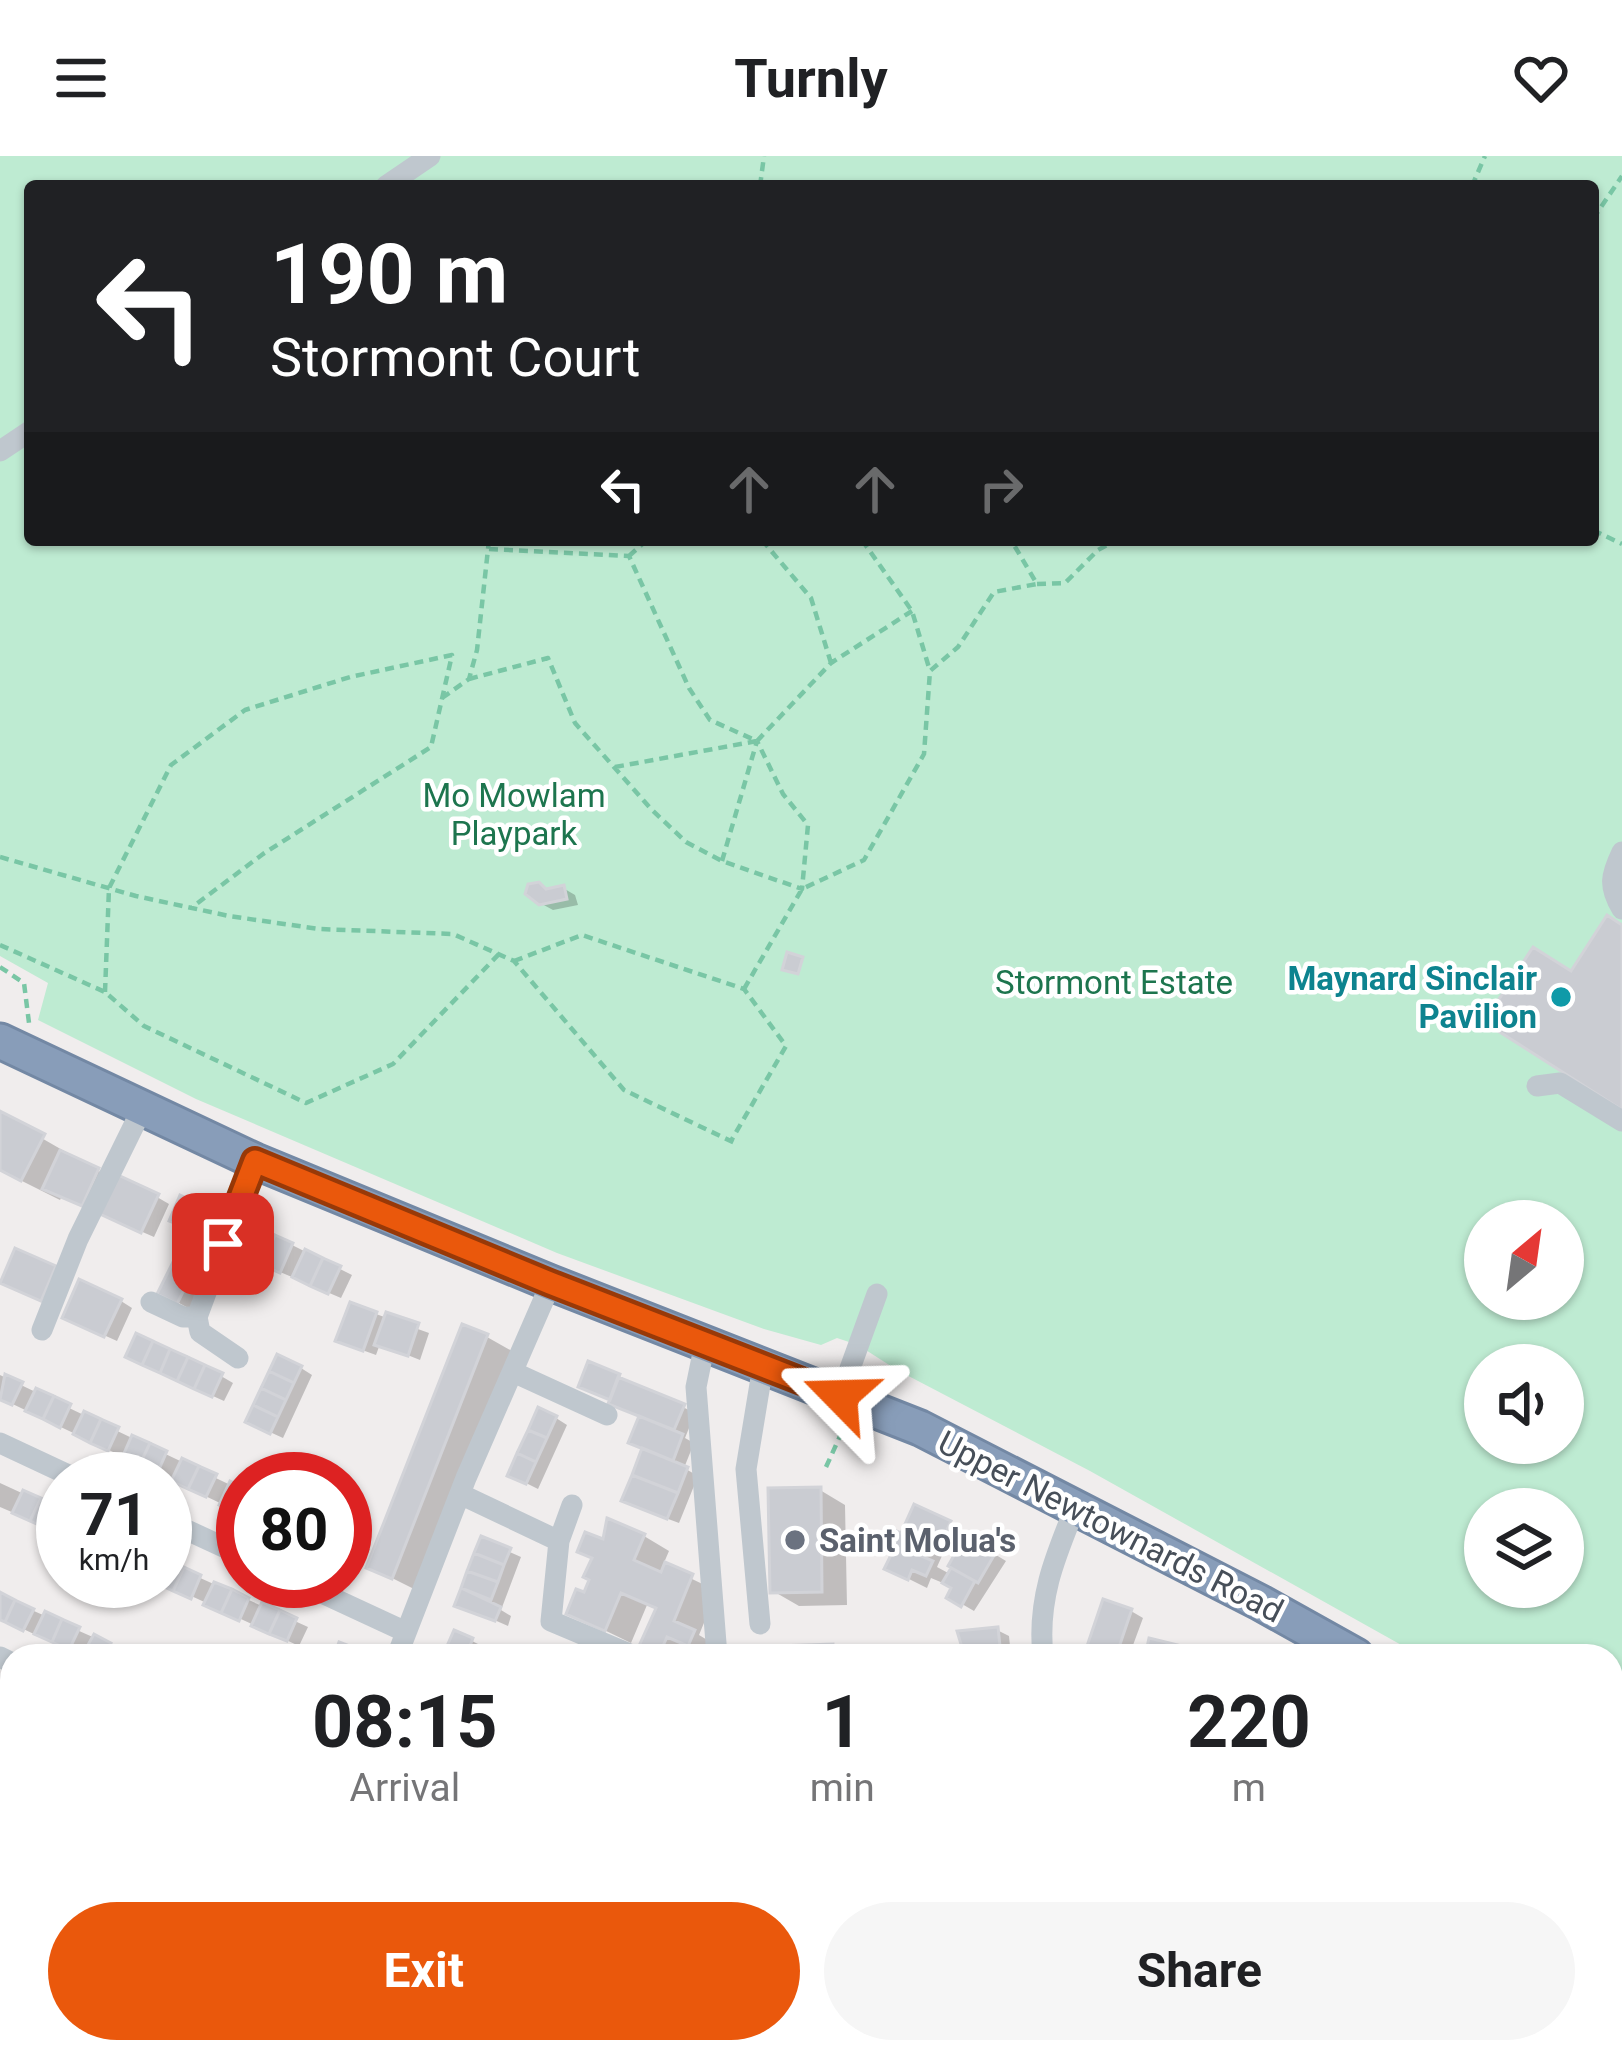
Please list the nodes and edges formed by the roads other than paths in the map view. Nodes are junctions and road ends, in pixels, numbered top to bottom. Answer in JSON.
{"nodes":[{"id":1,"x":430,"y":156,"type":"edge"},
{"id":2,"x":395,"y":180,"type":"edge"},
{"id":3,"x":1622,"y":852,"type":"edge"},
{"id":4,"x":1622,"y":909,"type":"edge"},
{"id":5,"x":0,"y":1041,"type":"edge"},
{"id":6,"x":1537,"y":1086,"type":"dead end"},
{"id":7,"x":142,"y":1109,"type":"junction"},
{"id":8,"x":1622,"y":1121,"type":"edge"},
{"id":9,"x":255,"y":1161,"type":"junction"},
{"id":10,"x":550,"y":1283,"type":"junction"},
{"id":11,"x":877,"y":1294,"type":"dead end"},
{"id":12,"x":151,"y":1302,"type":"dead end"},
{"id":13,"x":197,"y":1317,"type":"junction"},
{"id":14,"x":43,"y":1330,"type":"dead end"},
{"id":15,"x":705,"y":1343,"type":"junction"},
{"id":16,"x":238,"y":1358,"type":"dead end"},
{"id":17,"x":763,"y":1366,"type":"junction"},
{"id":18,"x":513,"y":1372,"type":"junction"},
{"id":19,"x":840,"y":1396,"type":"junction"},
{"id":20,"x":608,"y":1415,"type":"dead end"},
{"id":21,"x":0,"y":1443,"type":"edge"},
{"id":22,"x":36,"y":1460,"type":"edge"},
{"id":23,"x":460,"y":1494,"type":"junction"},
{"id":24,"x":572,"y":1505,"type":"dead end"},
{"id":25,"x":1075,"y":1508,"type":"junction"},
{"id":26,"x":559,"y":1541,"type":"junction"},
{"id":27,"x":354,"y":1608,"type":"edge"},
{"id":28,"x":760,"y":1624,"type":"dead end"},
{"id":29,"x":406,"y":1632,"type":"junction"},
{"id":30,"x":402,"y":1644,"type":"edge"},
{"id":31,"x":606,"y":1644,"type":"edge"},
{"id":32,"x":716,"y":1644,"type":"edge"},
{"id":33,"x":1041,"y":1644,"type":"edge"},
{"id":34,"x":1334,"y":1644,"type":"edge"}],
"edges":[{"from":1,"to":2,"type":"street"},
{"from":3,"to":4,"type":"street"},
{"from":5,"to":7,"type":"highway","name":"Upper Newtownards Road"},
{"from":6,"to":8,"type":"street"},
{"from":7,"to":9,"type":"highway","name":"Upper Newtownards Road"},
{"from":7,"to":14,"type":"street"},
{"from":9,"to":10,"type":"highway","name":"Upper Newtownards Road"},
{"from":9,"to":13,"type":"street"},
{"from":10,"to":15,"type":"highway","name":"Upper Newtownards Road"},
{"from":10,"to":18,"type":"street"},
{"from":11,"to":19,"type":"street"},
{"from":12,"to":13,"type":"street"},
{"from":13,"to":16,"type":"street"},
{"from":15,"to":17,"type":"highway","name":"Upper Newtownards Road"},
{"from":15,"to":32,"type":"street"},
{"from":17,"to":19,"type":"highway","name":"Upper Newtownards Road"},
{"from":17,"to":28,"type":"street"},
{"from":18,"to":20,"type":"street"},
{"from":18,"to":23,"type":"street"},
{"from":19,"to":25,"type":"highway","name":"Upper Newtownards Road"},
{"from":21,"to":22,"type":"street"},
{"from":23,"to":26,"type":"street"},
{"from":23,"to":29,"type":"street"},
{"from":24,"to":26,"type":"street"},
{"from":25,"to":33,"type":"street"},
{"from":25,"to":34,"type":"highway","name":"Upper Newtownards Road"},
{"from":26,"to":31,"type":"street"},
{"from":27,"to":29,"type":"street"},
{"from":29,"to":30,"type":"street"}]}
